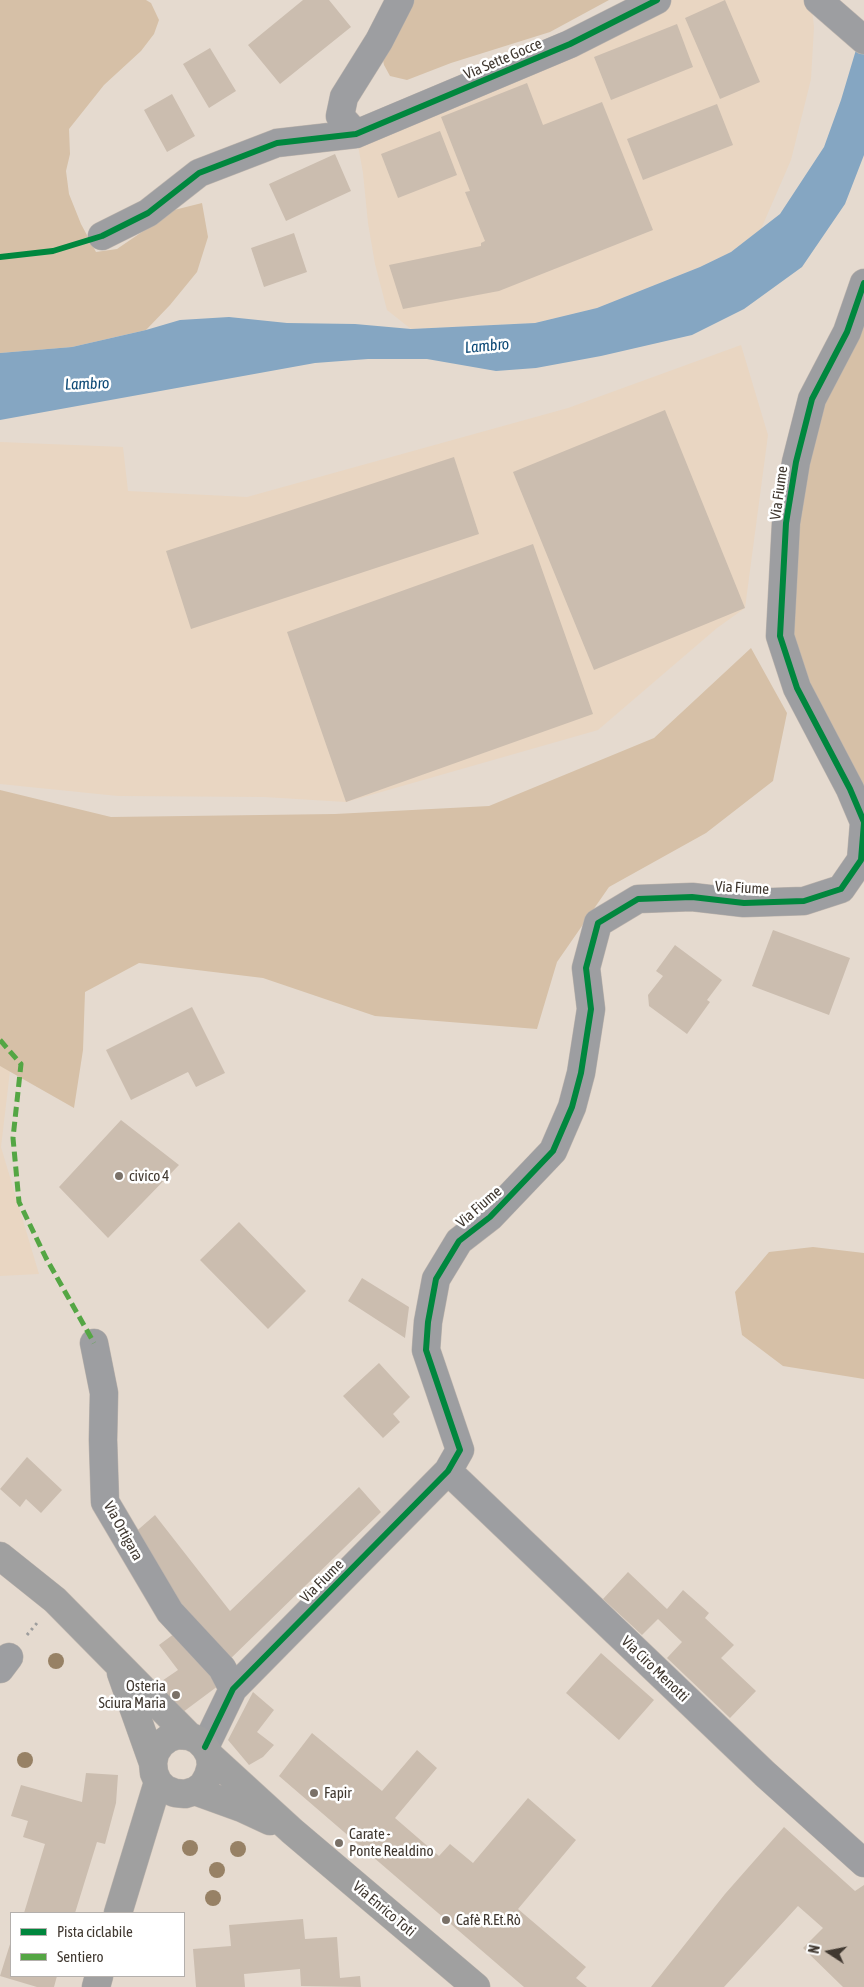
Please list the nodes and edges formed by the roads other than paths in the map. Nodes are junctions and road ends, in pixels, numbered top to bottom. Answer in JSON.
{"nodes":[{"id":1,"x":400,"y":0,"type":"edge"},
{"id":2,"x":657,"y":0,"type":"edge"},
{"id":3,"x":818,"y":0,"type":"edge"},
{"id":4,"x":864,"y":40,"type":"edge"},
{"id":5,"x":356,"y":134,"type":"junction"},
{"id":6,"x":102,"y":236,"type":"dead end"},
{"id":7,"x":864,"y":283,"type":"edge"},
{"id":8,"x":864,"y":823,"type":"edge"},
{"id":9,"x":94,"y":1343,"type":"dead end"},
{"id":10,"x":448,"y":1471,"type":"junction"},
{"id":11,"x":0,"y":1556,"type":"edge"},
{"id":12,"x":118,"y":1665,"type":"junction"},
{"id":13,"x":233,"y":1689,"type":"junction"},
{"id":14,"x":201,"y":1746,"type":"junction"},
{"id":15,"x":155,"y":1773,"type":"junction"},
{"id":16,"x":190,"y":1792,"type":"junction"},
{"id":17,"x":292,"y":1831,"type":"junction"},
{"id":18,"x":138,"y":1846,"type":"junction"},
{"id":19,"x":864,"y":1863,"type":"edge"},
{"id":20,"x":118,"y":1912,"type":"edge"},
{"id":21,"x":476,"y":1987,"type":"edge"}],
"edges":[{"from":1,"to":5,"type":"street"},
{"from":2,"to":5,"type":"street","name":"Via Sette Gocce"},
{"from":3,"to":4,"type":"street"},
{"from":5,"to":6,"type":"street","name":"Via Sette Gocce"},
{"from":7,"to":8,"type":"street","name":"Via Fiume"},
{"from":8,"to":10,"type":"street","name":"Via Fiume"},
{"from":9,"to":13,"type":"street","name":"Via Ortigara"},
{"from":10,"to":13,"type":"street","name":"Via Fiume"},
{"from":10,"to":19,"type":"street","name":"Via Ciro Menotti"},
{"from":11,"to":12,"type":"main road","name":"Via Enrico Toti"},
{"from":12,"to":14,"type":"main road","name":"Via Enrico Toti"},
{"from":12,"to":15,"type":"main road"},
{"from":13,"to":14,"type":"street","name":"Via Fiume"},
{"from":14,"to":15,"type":"main road"},
{"from":14,"to":16,"type":"main road"},
{"from":14,"to":17,"type":"main road","name":"Via Enrico Toti"},
{"from":15,"to":16,"type":"main road"},
{"from":15,"to":18,"type":"main road"},
{"from":16,"to":17,"type":"main road","name":"Via Enrico Toti"},
{"from":16,"to":18,"type":"main road"},
{"from":17,"to":21,"type":"main road","name":"Via Enrico Toti"},
{"from":18,"to":20,"type":"main road"}]}
